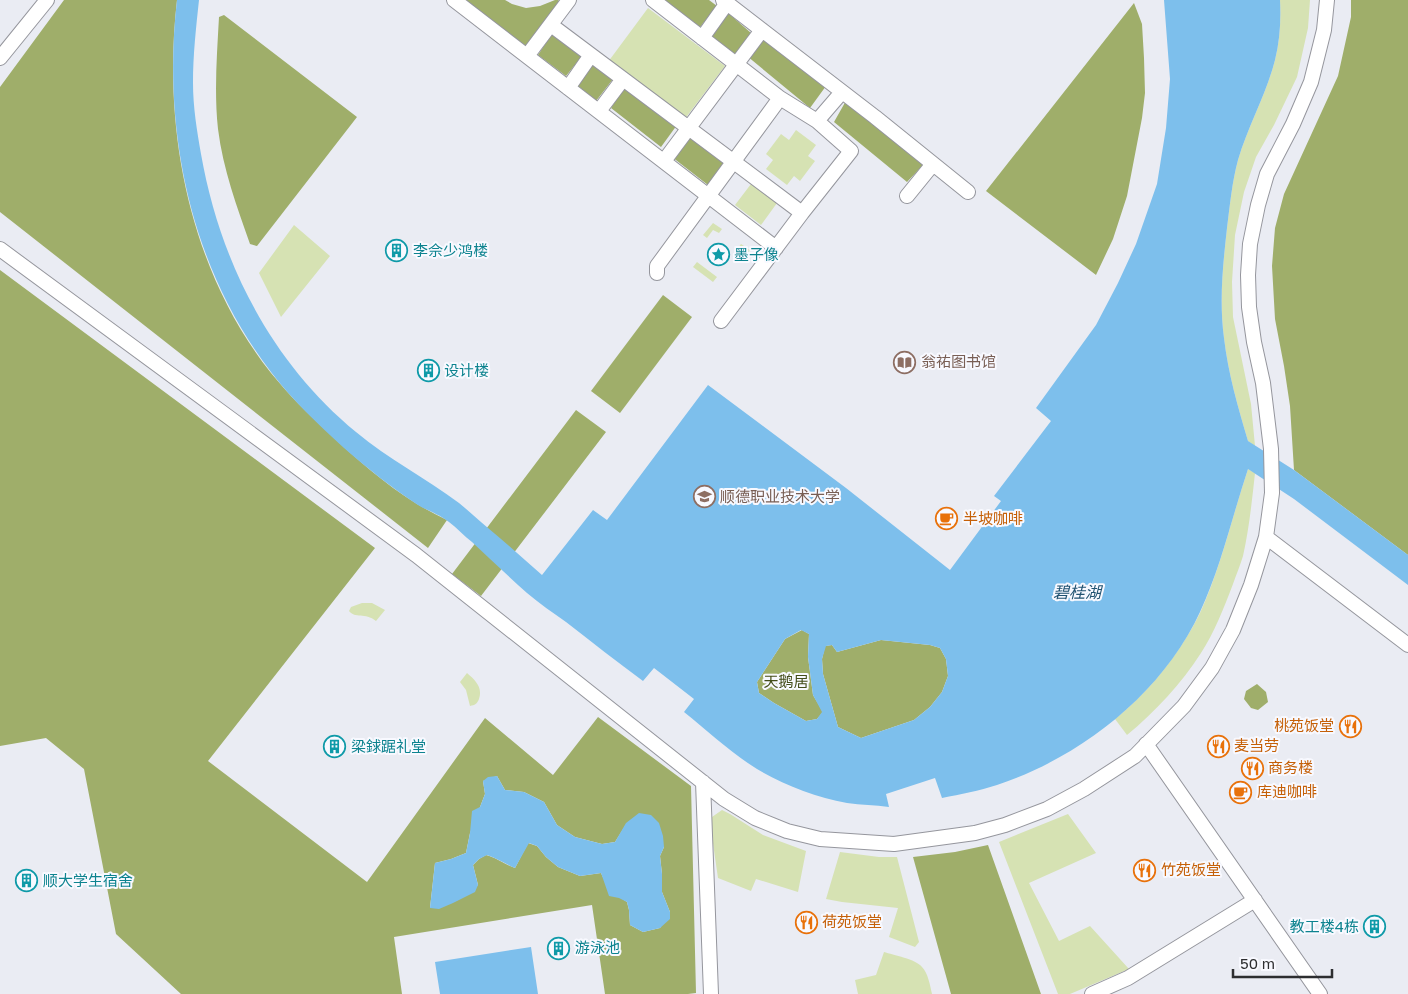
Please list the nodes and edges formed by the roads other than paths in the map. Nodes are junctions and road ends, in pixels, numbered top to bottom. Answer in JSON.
{"nodes":[{"id":1,"x":47,"y":0,"type":"edge"},
{"id":2,"x":454,"y":0,"type":"edge"},
{"id":3,"x":569,"y":0,"type":"edge"},
{"id":4,"x":652,"y":0,"type":"edge"},
{"id":5,"x":1327,"y":0,"type":"edge"},
{"id":6,"x":725,"y":1,"type":"edge"},
{"id":7,"x":551,"y":25,"type":"junction"},
{"id":8,"x":762,"y":30,"type":"junction"},
{"id":9,"x":702,"y":38,"type":"junction"},
{"id":10,"x":591,"y":55,"type":"junction"},
{"id":11,"x":527,"y":56,"type":"junction"},
{"id":12,"x":0,"y":58,"type":"edge"},
{"id":13,"x":735,"y":64,"type":"junction"},
{"id":14,"x":622,"y":79,"type":"junction"},
{"id":15,"x":568,"y":88,"type":"junction"},
{"id":16,"x":842,"y":92,"type":"junction"},
{"id":17,"x":780,"y":98,"type":"junction"},
{"id":18,"x":598,"y":111,"type":"junction"},
{"id":19,"x":817,"y":121,"type":"junction"},
{"id":20,"x":688,"y":128,"type":"junction"},
{"id":21,"x":664,"y":161,"type":"junction"},
{"id":22,"x":733,"y":161,"type":"junction"},
{"id":23,"x":933,"y":164,"type":"junction"},
{"id":24,"x":968,"y":192,"type":"dead end"},
{"id":25,"x":708,"y":194,"type":"junction"},
{"id":26,"x":907,"y":196,"type":"dead end"},
{"id":27,"x":802,"y":213,"type":"junction"},
{"id":28,"x":776,"y":248,"type":"junction"},
{"id":29,"x":0,"y":249,"type":"edge"},
{"id":30,"x":657,"y":273,"type":"dead end"},
{"id":31,"x":721,"y":321,"type":"dead end"},
{"id":32,"x":1266,"y":537,"type":"junction"},
{"id":33,"x":1408,"y":646,"type":"edge"},
{"id":34,"x":1146,"y":744,"type":"junction"},
{"id":35,"x":703,"y":782,"type":"junction"},
{"id":36,"x":1254,"y":900,"type":"junction"},
{"id":37,"x":711,"y":994,"type":"edge"},
{"id":38,"x":1092,"y":994,"type":"edge"},
{"id":39,"x":1320,"y":994,"type":"edge"}],
"edges":[{"from":1,"to":12,"type":"street"},
{"from":2,"to":11,"type":"street"},
{"from":3,"to":7,"type":"street"},
{"from":4,"to":9,"type":"street"},
{"from":5,"to":32,"type":"street"},
{"from":6,"to":8,"type":"street"},
{"from":6,"to":9,"type":"street"},
{"from":7,"to":10,"type":"street"},
{"from":7,"to":11,"type":"street"},
{"from":8,"to":13,"type":"street"},
{"from":8,"to":16,"type":"street"},
{"from":9,"to":13,"type":"street"},
{"from":10,"to":14,"type":"street"},
{"from":10,"to":15,"type":"street"},
{"from":11,"to":15,"type":"street"},
{"from":13,"to":17,"type":"street"},
{"from":13,"to":20,"type":"street"},
{"from":14,"to":18,"type":"street"},
{"from":14,"to":20,"type":"street"},
{"from":15,"to":18,"type":"street"},
{"from":16,"to":19,"type":"street"},
{"from":16,"to":23,"type":"street"},
{"from":17,"to":19,"type":"street"},
{"from":17,"to":22,"type":"street"},
{"from":18,"to":21,"type":"street"},
{"from":19,"to":27,"type":"street"},
{"from":20,"to":21,"type":"street"},
{"from":20,"to":22,"type":"street"},
{"from":21,"to":25,"type":"street"},
{"from":22,"to":25,"type":"street"},
{"from":22,"to":27,"type":"street"},
{"from":23,"to":24,"type":"street"},
{"from":23,"to":26,"type":"street"},
{"from":25,"to":28,"type":"street"},
{"from":25,"to":30,"type":"street"},
{"from":27,"to":28,"type":"street"},
{"from":28,"to":31,"type":"street"},
{"from":29,"to":35,"type":"street"},
{"from":32,"to":33,"type":"street"},
{"from":32,"to":34,"type":"street"},
{"from":34,"to":35,"type":"street"},
{"from":34,"to":36,"type":"street"},
{"from":35,"to":37,"type":"street"},
{"from":36,"to":38,"type":"street"},
{"from":36,"to":39,"type":"street"}]}
